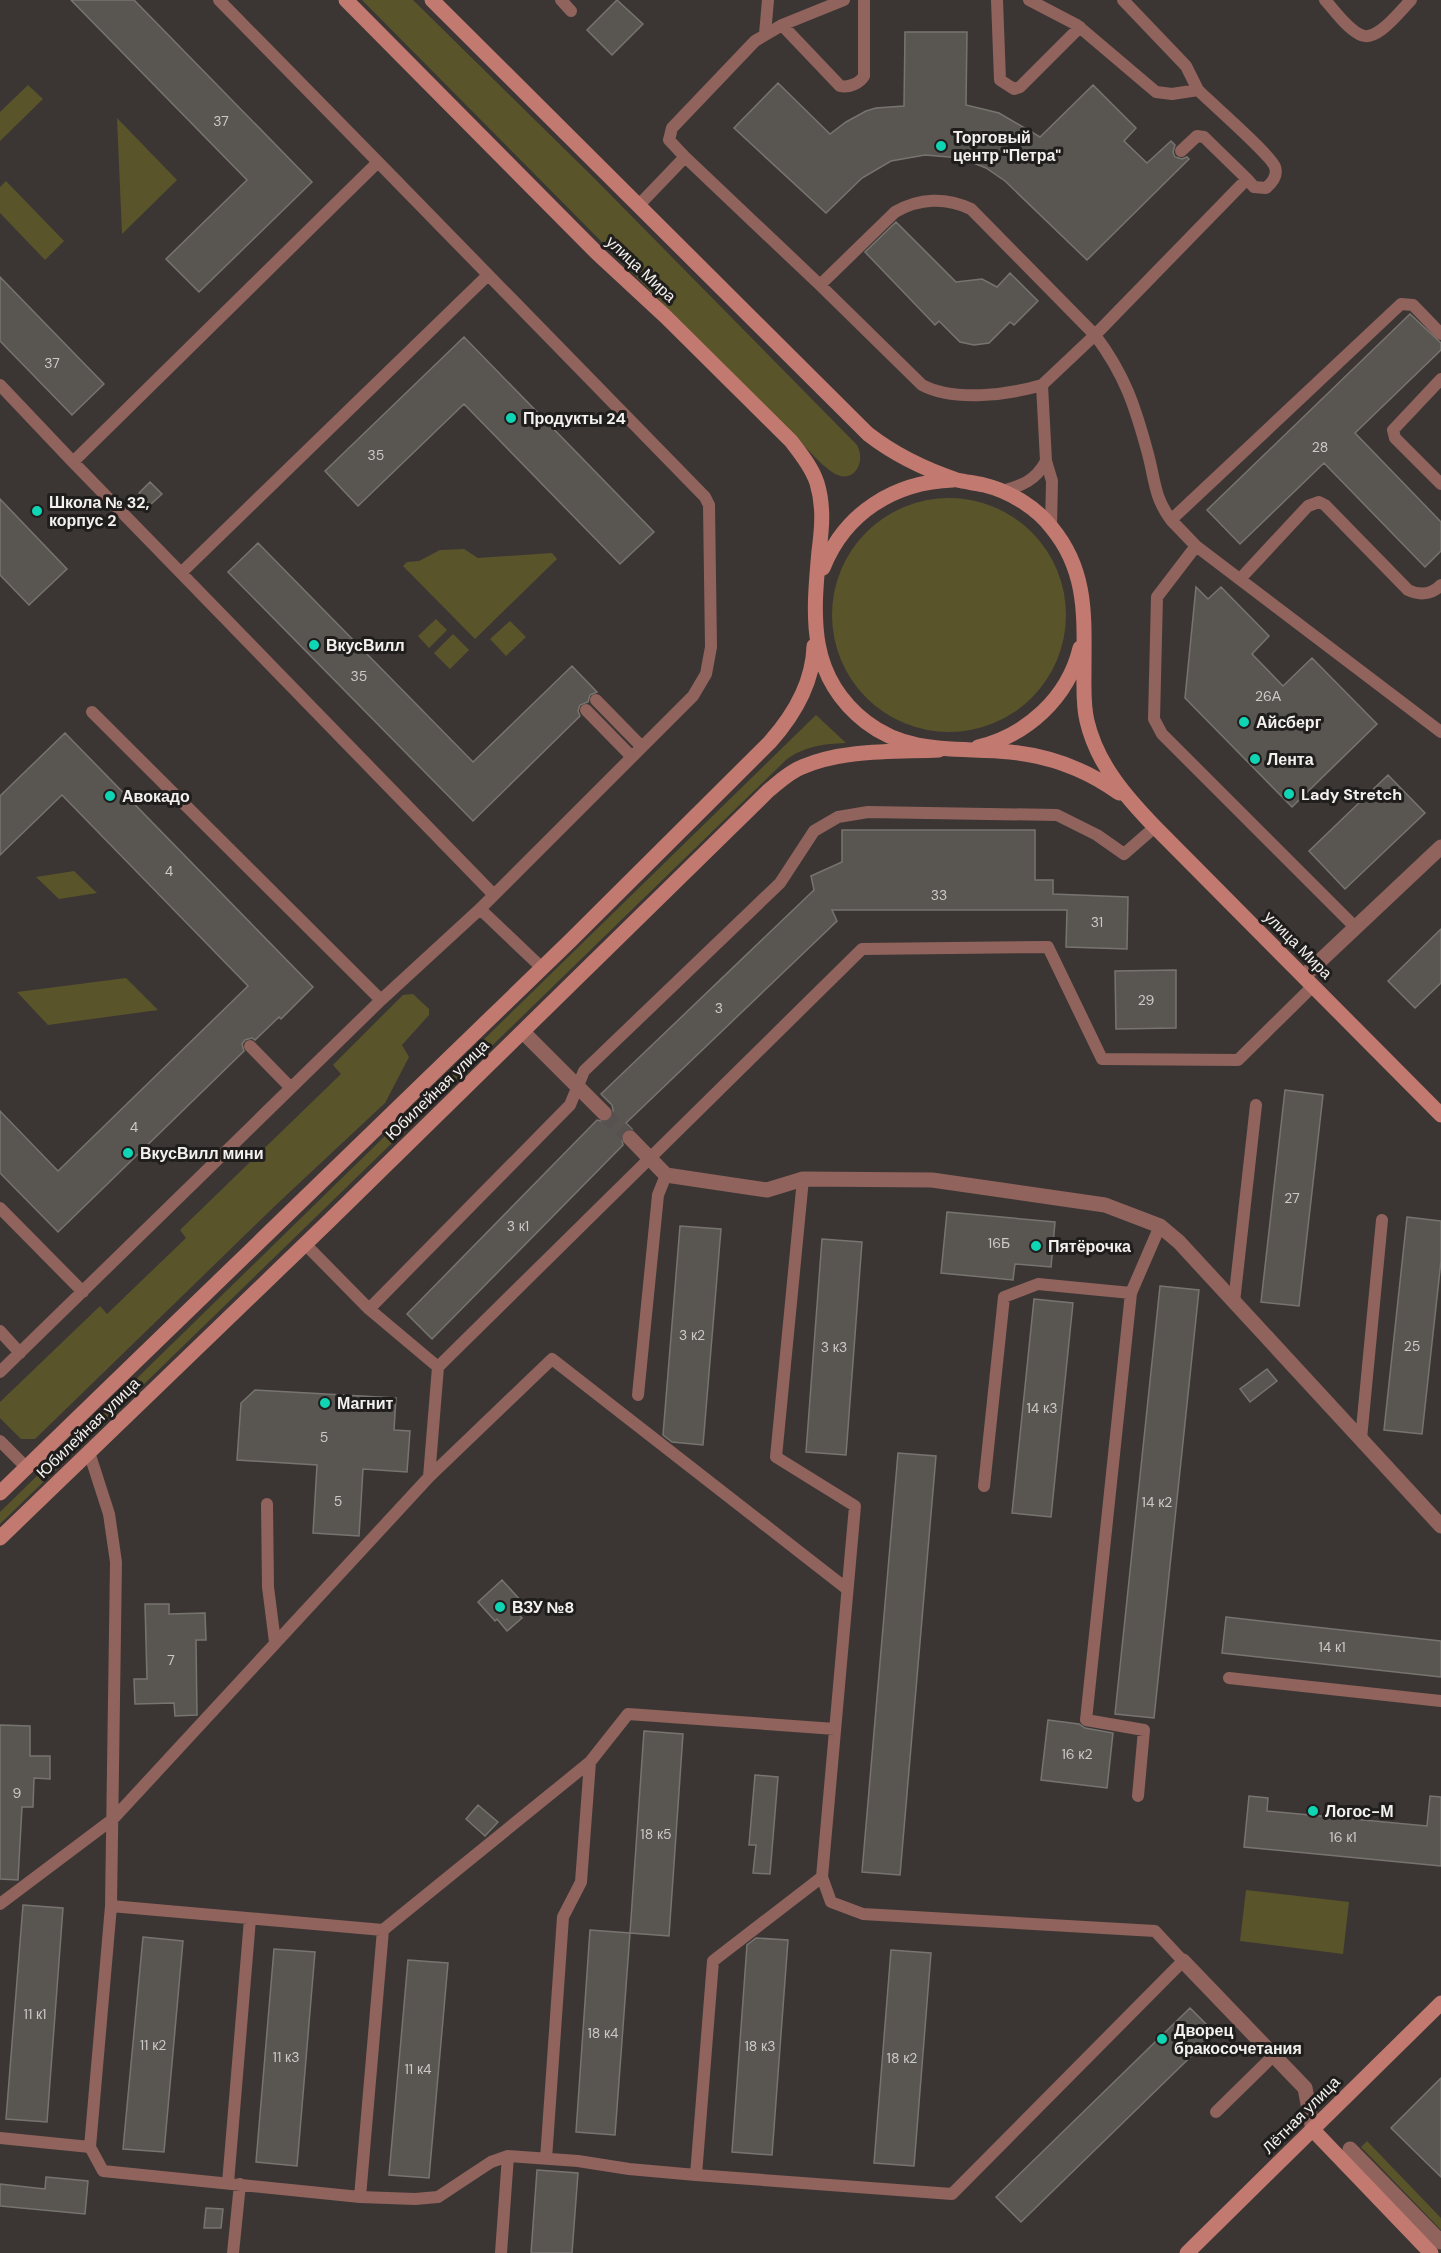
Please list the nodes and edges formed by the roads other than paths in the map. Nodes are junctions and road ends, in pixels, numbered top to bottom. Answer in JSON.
{"nodes":[{"id":1,"x":219,"y":0,"type":"edge"},
{"id":2,"x":346,"y":0,"type":"edge"},
{"id":3,"x":432,"y":0,"type":"edge"},
{"id":4,"x":561,"y":0,"type":"edge"},
{"id":5,"x":768,"y":0,"type":"edge"},
{"id":6,"x":844,"y":0,"type":"edge"},
{"id":7,"x":864,"y":0,"type":"edge"},
{"id":8,"x":997,"y":0,"type":"edge"},
{"id":9,"x":1029,"y":0,"type":"edge"},
{"id":10,"x":1123,"y":0,"type":"edge"},
{"id":11,"x":1325,"y":0,"type":"edge"},
{"id":12,"x":1411,"y":0,"type":"edge"},
{"id":13,"x":571,"y":11,"type":"dead end"},
{"id":14,"x":782,"y":25,"type":"junction"},
{"id":15,"x":1080,"y":27,"type":"junction"},
{"id":16,"x":765,"y":34,"type":"junction"},
{"id":17,"x":1198,"y":90,"type":"junction"},
{"id":18,"x":1180,"y":151,"type":"dead end"},
{"id":19,"x":685,"y":157,"type":"junction"},
{"id":20,"x":378,"y":162,"type":"junction"},
{"id":21,"x":1247,"y":179,"type":"junction"},
{"id":22,"x":638,"y":206,"type":"junction"},
{"id":23,"x":488,"y":275,"type":"junction"},
{"id":24,"x":820,"y":285,"type":"junction"},
{"id":25,"x":1441,"y":334,"type":"edge"},
{"id":26,"x":1095,"y":335,"type":"junction"},
{"id":27,"x":1441,"y":379,"type":"edge"},
{"id":28,"x":0,"y":385,"type":"edge"},
{"id":29,"x":1042,"y":385,"type":"junction"},
{"id":30,"x":1046,"y":461,"type":"junction"},
{"id":31,"x":73,"y":462,"type":"junction"},
{"id":32,"x":959,"y":480,"type":"junction"},
{"id":33,"x":1441,"y":484,"type":"edge"},
{"id":34,"x":1002,"y":491,"type":"junction"},
{"id":35,"x":1171,"y":520,"type":"junction"},
{"id":36,"x":1051,"y":526,"type":"junction"},
{"id":37,"x":1196,"y":546,"type":"junction"},
{"id":38,"x":181,"y":573,"type":"junction"},
{"id":39,"x":1240,"y":579,"type":"junction"},
{"id":40,"x":1441,"y":585,"type":"edge"},
{"id":41,"x":814,"y":604,"type":"junction"},
{"id":42,"x":1084,"y":625,"type":"junction"},
{"id":43,"x":815,"y":631,"type":"junction"},
{"id":44,"x":596,"y":700,"type":"dead end"},
{"id":45,"x":586,"y":710,"type":"dead end"},
{"id":46,"x":92,"y":712,"type":"dead end"},
{"id":47,"x":1441,"y":732,"type":"edge"},
{"id":48,"x":642,"y":747,"type":"junction"},
{"id":49,"x":966,"y":749,"type":"junction"},
{"id":50,"x":939,"y":750,"type":"junction"},
{"id":51,"x":632,"y":757,"type":"junction"},
{"id":52,"x":1129,"y":800,"type":"junction"},
{"id":53,"x":1155,"y":827,"type":"junction"},
{"id":54,"x":1441,"y":847,"type":"edge"},
{"id":55,"x":494,"y":895,"type":"junction"},
{"id":56,"x":480,"y":909,"type":"junction"},
{"id":57,"x":1355,"y":927,"type":"junction"},
{"id":58,"x":541,"y":967,"type":"junction"},
{"id":59,"x":1308,"y":981,"type":"junction"},
{"id":60,"x":381,"y":1000,"type":"junction"},
{"id":61,"x":522,"y":1032,"type":"junction"},
{"id":62,"x":250,"y":1046,"type":"dead end"},
{"id":63,"x":578,"y":1087,"type":"junction"},
{"id":64,"x":291,"y":1088,"type":"junction"},
{"id":65,"x":1256,"y":1105,"type":"dead end"},
{"id":66,"x":604,"y":1113,"type":"tunnel mouth"},
{"id":67,"x":1441,"y":1115,"type":"edge"},
{"id":68,"x":630,"y":1138,"type":"tunnel mouth"},
{"id":69,"x":650,"y":1158,"type":"junction"},
{"id":70,"x":666,"y":1175,"type":"junction"},
{"id":71,"x":803,"y":1179,"type":"junction"},
{"id":72,"x":0,"y":1208,"type":"edge"},
{"id":73,"x":1382,"y":1220,"type":"dead end"},
{"id":74,"x":1160,"y":1226,"type":"junction"},
{"id":75,"x":305,"y":1244,"type":"junction"},
{"id":76,"x":83,"y":1292,"type":"junction"},
{"id":77,"x":1131,"y":1293,"type":"junction"},
{"id":78,"x":1234,"y":1302,"type":"junction"},
{"id":79,"x":369,"y":1309,"type":"junction"},
{"id":80,"x":0,"y":1331,"type":"edge"},
{"id":81,"x":20,"y":1353,"type":"junction"},
{"id":82,"x":438,"y":1367,"type":"junction"},
{"id":83,"x":0,"y":1372,"type":"edge"},
{"id":84,"x":638,"y":1395,"type":"dead end"},
{"id":85,"x":1360,"y":1439,"type":"junction"},
{"id":86,"x":0,"y":1441,"type":"edge"},
{"id":87,"x":89,"y":1452,"type":"junction"},
{"id":88,"x":26,"y":1467,"type":"junction"},
{"id":89,"x":429,"y":1477,"type":"junction"},
{"id":90,"x":984,"y":1486,"type":"dead end"},
{"id":91,"x":0,"y":1493,"type":"edge"},
{"id":92,"x":267,"y":1504,"type":"dead end"},
{"id":93,"x":1441,"y":1526,"type":"edge"},
{"id":94,"x":0,"y":1538,"type":"edge"},
{"id":95,"x":847,"y":1589,"type":"junction"},
{"id":96,"x":275,"y":1642,"type":"junction"},
{"id":97,"x":1229,"y":1678,"type":"dead end"},
{"id":98,"x":1441,"y":1701,"type":"edge"},
{"id":99,"x":835,"y":1729,"type":"junction"},
{"id":100,"x":590,"y":1762,"type":"junction"},
{"id":101,"x":1138,"y":1796,"type":"dead end"},
{"id":102,"x":113,"y":1819,"type":"junction"},
{"id":103,"x":822,"y":1876,"type":"junction"},
{"id":104,"x":0,"y":1904,"type":"edge"},
{"id":105,"x":111,"y":1906,"type":"junction"},
{"id":106,"x":250,"y":1919,"type":"junction"},
{"id":107,"x":383,"y":1930,"type":"junction"},
{"id":108,"x":1184,"y":1961,"type":"junction"},
{"id":109,"x":1441,"y":2002,"type":"edge"},
{"id":110,"x":1274,"y":2055,"type":"junction"},
{"id":111,"x":1216,"y":2112,"type":"dead end"},
{"id":112,"x":1313,"y":2130,"type":"junction"},
{"id":113,"x":0,"y":2138,"type":"edge"},
{"id":114,"x":90,"y":2146,"type":"junction"},
{"id":115,"x":1350,"y":2148,"type":"dead end"},
{"id":116,"x":508,"y":2156,"type":"junction"},
{"id":117,"x":546,"y":2159,"type":"junction"},
{"id":118,"x":696,"y":2175,"type":"junction"},
{"id":119,"x":234,"y":2183,"type":"junction"},
{"id":120,"x":360,"y":2196,"type":"junction"},
{"id":121,"x":1441,"y":2242,"type":"edge"},
{"id":122,"x":233,"y":2253,"type":"edge"},
{"id":123,"x":501,"y":2253,"type":"edge"},
{"id":124,"x":1187,"y":2253,"type":"edge"},
{"id":125,"x":1431,"y":2253,"type":"edge"}],
"edges":[{"from":1,"to":20,"type":"lane"},
{"from":2,"to":41,"type":"main road","name":"улица Мира"},
{"from":3,"to":22,"type":"main road","name":"улица Мира"},
{"from":4,"to":13,"type":"lane"},
{"from":5,"to":16,"type":"lane"},
{"from":6,"to":14,"type":"lane"},
{"from":7,"to":14,"type":"lane"},
{"from":8,"to":15,"type":"lane"},
{"from":9,"to":15,"type":"lane"},
{"from":10,"to":17,"type":"lane"},
{"from":11,"to":12,"type":"lane"},
{"from":14,"to":16,"type":"lane"},
{"from":15,"to":17,"type":"lane"},
{"from":16,"to":19,"type":"lane"},
{"from":17,"to":21,"type":"lane"},
{"from":18,"to":21,"type":"lane"},
{"from":19,"to":22,"type":"lane"},
{"from":19,"to":24,"type":"lane"},
{"from":20,"to":23,"type":"lane"},
{"from":20,"to":31,"type":"lane"},
{"from":21,"to":26,"type":"lane"},
{"from":22,"to":32,"type":"main road","name":"улица Мира"},
{"from":23,"to":38,"type":"lane"},
{"from":23,"to":48,"type":"lane"},
{"from":24,"to":26,"type":"lane"},
{"from":24,"to":29,"type":"lane"},
{"from":25,"to":35,"type":"lane"},
{"from":26,"to":29,"type":"lane"},
{"from":26,"to":35,"type":"lane"},
{"from":27,"to":33,"type":"lane"},
{"from":28,"to":31,"type":"lane"},
{"from":29,"to":30,"type":"lane"},
{"from":30,"to":34,"type":"lane"},
{"from":30,"to":36,"type":"lane"},
{"from":31,"to":38,"type":"lane"},
{"from":32,"to":34,"type":"main road","name":"улица Мира"},
{"from":32,"to":41,"type":"main road","name":"улица Мира"},
{"from":34,"to":36,"type":"main road","name":"улица Мира"},
{"from":35,"to":37,"type":"lane"},
{"from":36,"to":42,"type":"main road","name":"улица Мира"},
{"from":37,"to":39,"type":"lane"},
{"from":37,"to":57,"type":"lane"},
{"from":38,"to":55,"type":"lane"},
{"from":39,"to":40,"type":"lane"},
{"from":39,"to":47,"type":"lane"},
{"from":41,"to":43,"type":"main road","name":"улица Мира"},
{"from":42,"to":49,"type":"main road","name":"улица Мира"},
{"from":42,"to":52,"type":"main road","name":"улица Мира"},
{"from":43,"to":50,"type":"main road","name":"улица Мира"},
{"from":43,"to":58,"type":"main road","name":"Юбилейная улица"},
{"from":44,"to":48,"type":"lane"},
{"from":45,"to":51,"type":"lane"},
{"from":46,"to":60,"type":"lane"},
{"from":48,"to":51,"type":"lane"},
{"from":49,"to":50,"type":"main road","name":"улица Мира"},
{"from":49,"to":52,"type":"main road","name":"улица Мира"},
{"from":50,"to":61,"type":"main road","name":"Юбилейная улица"},
{"from":51,"to":55,"type":"lane"},
{"from":52,"to":53,"type":"main road","name":"улица Мира"},
{"from":53,"to":59,"type":"main road","name":"улица Мира"},
{"from":53,"to":63,"type":"lane"},
{"from":54,"to":57,"type":"street"},
{"from":55,"to":56,"type":"lane"},
{"from":56,"to":58,"type":"lane"},
{"from":56,"to":60,"type":"lane"},
{"from":57,"to":59,"type":"street"},
{"from":58,"to":88,"type":"main road","name":"Юбилейная улица"},
{"from":59,"to":67,"type":"main road","name":"улица Мира"},
{"from":59,"to":69,"type":"lane"},
{"from":60,"to":64,"type":"lane"},
{"from":61,"to":63,"type":"street"},
{"from":61,"to":75,"type":"main road","name":"Юбилейная улица"},
{"from":62,"to":64,"type":"lane"},
{"from":63,"to":66,"type":"street"},
{"from":63,"to":79,"type":"lane"},
{"from":64,"to":76,"type":"lane"},
{"from":65,"to":78,"type":"lane"},
{"from":68,"to":69,"type":"street"},
{"from":69,"to":70,"type":"street"},
{"from":69,"to":82,"type":"lane"},
{"from":70,"to":71,"type":"street"},
{"from":70,"to":84,"type":"lane"},
{"from":71,"to":74,"type":"street"},
{"from":71,"to":95,"type":"lane"},
{"from":72,"to":76,"type":"lane"},
{"from":73,"to":85,"type":"lane"},
{"from":74,"to":77,"type":"lane"},
{"from":74,"to":78,"type":"street"},
{"from":75,"to":79,"type":"lane"},
{"from":75,"to":87,"type":"main road","name":"Юбилейная улица"},
{"from":76,"to":81,"type":"lane"},
{"from":77,"to":90,"type":"lane"},
{"from":77,"to":101,"type":"lane"},
{"from":78,"to":85,"type":"street"},
{"from":79,"to":82,"type":"lane"},
{"from":80,"to":81,"type":"lane"},
{"from":81,"to":83,"type":"lane"},
{"from":82,"to":89,"type":"lane"},
{"from":85,"to":93,"type":"street"},
{"from":86,"to":88,"type":"lane"},
{"from":87,"to":94,"type":"main road","name":"Юбилейная улица"},
{"from":87,"to":102,"type":"lane"},
{"from":88,"to":91,"type":"main road","name":"Юбилейная улица"},
{"from":89,"to":95,"type":"lane"},
{"from":89,"to":96,"type":"lane"},
{"from":92,"to":96,"type":"lane"},
{"from":95,"to":99,"type":"lane"},
{"from":96,"to":102,"type":"lane"},
{"from":97,"to":98,"type":"lane"},
{"from":99,"to":100,"type":"lane"},
{"from":99,"to":103,"type":"lane"},
{"from":100,"to":107,"type":"lane"},
{"from":100,"to":117,"type":"lane"},
{"from":102,"to":104,"type":"lane"},
{"from":102,"to":105,"type":"lane"},
{"from":103,"to":108,"type":"lane"},
{"from":103,"to":118,"type":"lane"},
{"from":105,"to":106,"type":"lane"},
{"from":105,"to":114,"type":"lane"},
{"from":106,"to":107,"type":"lane"},
{"from":106,"to":119,"type":"lane"},
{"from":107,"to":120,"type":"lane"},
{"from":108,"to":110,"type":"street"},
{"from":108,"to":118,"type":"lane"},
{"from":109,"to":112,"type":"main road","name":"Лётная улица"},
{"from":110,"to":111,"type":"lane"},
{"from":110,"to":112,"type":"street"},
{"from":112,"to":124,"type":"main road","name":"Лётная улица"},
{"from":112,"to":125,"type":"main road"},
{"from":113,"to":114,"type":"lane"},
{"from":114,"to":119,"type":"lane"},
{"from":115,"to":121,"type":"street"},
{"from":116,"to":117,"type":"lane"},
{"from":116,"to":120,"type":"lane"},
{"from":116,"to":123,"type":"lane"},
{"from":117,"to":118,"type":"lane"},
{"from":119,"to":120,"type":"lane"},
{"from":119,"to":122,"type":"lane"}]}
